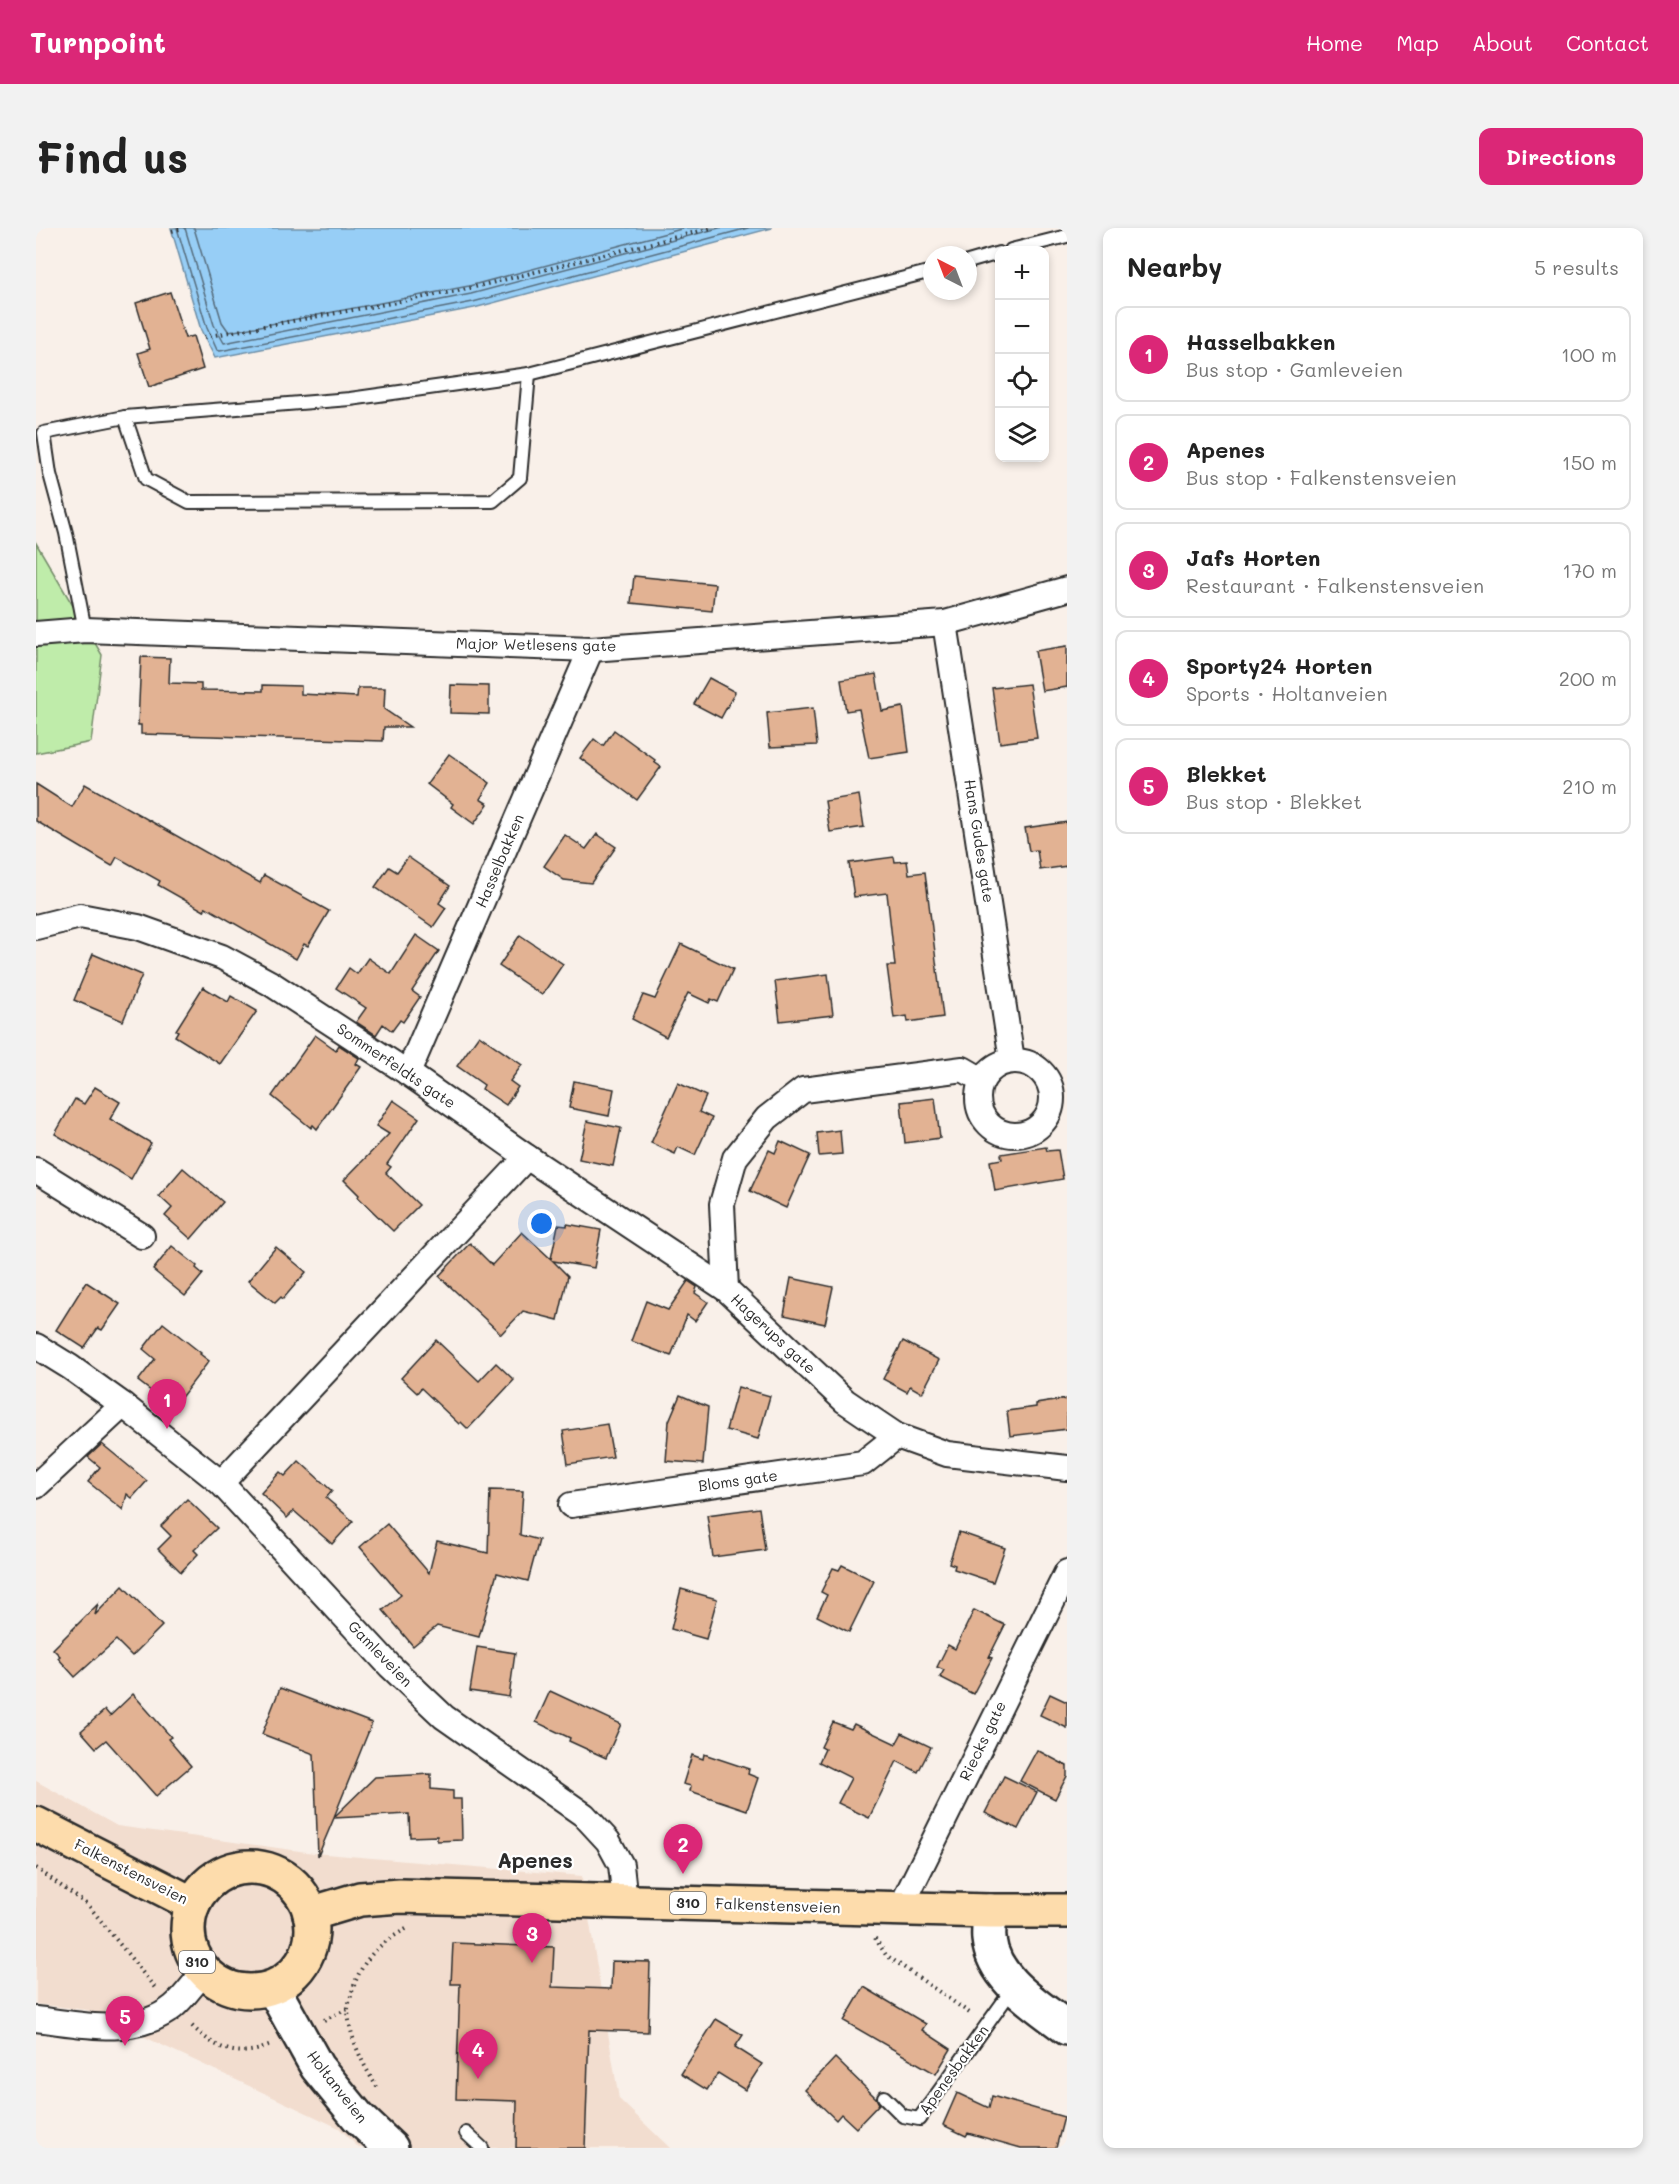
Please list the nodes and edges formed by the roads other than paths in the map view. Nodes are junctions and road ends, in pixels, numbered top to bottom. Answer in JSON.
{"nodes":[{"id":1,"x":1067,"y":236,"type":"edge"},
{"id":2,"x":1027,"y":246,"type":"edge"},
{"id":3,"x":995,"y":255,"type":"edge"},
{"id":4,"x":977,"y":260,"type":"edge"},
{"id":5,"x":923,"y":273,"type":"edge"},
{"id":6,"x":529,"y":374,"type":"junction"},
{"id":7,"x":124,"y":417,"type":"junction"},
{"id":8,"x":1067,"y":589,"type":"edge"},
{"id":9,"x":945,"y":623,"type":"junction"},
{"id":10,"x":85,"y":630,"type":"junction"},
{"id":11,"x":36,"y":634,"type":"edge"},
{"id":12,"x":591,"y":649,"type":"junction"},
{"id":13,"x":36,"y":927,"type":"edge"},
{"id":14,"x":1012,"y":1060,"type":"junction"},
{"id":15,"x":408,"y":1073,"type":"junction"},
{"id":16,"x":982,"y":1080,"type":"junction"},
{"id":17,"x":1057,"y":1121,"type":"edge"},
{"id":18,"x":527,"y":1156,"type":"junction"},
{"id":19,"x":36,"y":1170,"type":"edge"},
{"id":20,"x":142,"y":1236,"type":"dead end"},
{"id":21,"x":726,"y":1289,"type":"junction"},
{"id":22,"x":36,"y":1346,"type":"edge"},
{"id":23,"x":123,"y":1405,"type":"junction"},
{"id":24,"x":897,"y":1436,"type":"junction"},
{"id":25,"x":1067,"y":1468,"type":"edge"},
{"id":26,"x":221,"y":1483,"type":"junction"},
{"id":27,"x":36,"y":1486,"type":"edge"},
{"id":28,"x":571,"y":1505,"type":"dead end"},
{"id":29,"x":1067,"y":1572,"type":"edge"},
{"id":30,"x":36,"y":1824,"type":"edge"},
{"id":31,"x":625,"y":1901,"type":"junction"},
{"id":32,"x":193,"y":1904,"type":"junction"},
{"id":33,"x":990,"y":1911,"type":"junction"},
{"id":34,"x":1067,"y":1911,"type":"edge"},
{"id":35,"x":310,"y":1914,"type":"junction"},
{"id":36,"x":892,"y":1923,"type":"junction"},
{"id":37,"x":204,"y":1972,"type":"junction"},
{"id":38,"x":1015,"y":1986,"type":"junction"},
{"id":39,"x":273,"y":1988,"type":"junction"},
{"id":40,"x":36,"y":2019,"type":"edge"},
{"id":41,"x":1067,"y":2028,"type":"edge"},
{"id":42,"x":884,"y":2097,"type":"dead end"},
{"id":43,"x":466,"y":2133,"type":"dead end"},
{"id":44,"x":391,"y":2148,"type":"edge"},
{"id":45,"x":482,"y":2148,"type":"edge"}],
"edges":[{"from":1,"to":2,"type":"lane"},
{"from":3,"to":4,"type":"lane"},
{"from":5,"to":6,"type":"lane"},
{"from":6,"to":7,"type":"lane"},
{"from":6,"to":7,"type":"lane"},
{"from":7,"to":10,"type":"lane"},
{"from":8,"to":9,"type":"street","name":"Major Wetlesens gate"},
{"from":9,"to":12,"type":"street","name":"Major Wetlesens gate"},
{"from":9,"to":14,"type":"street","name":"Hans Gudes gate"},
{"from":10,"to":11,"type":"street","name":"Major Wetlesens gate"},
{"from":10,"to":12,"type":"street","name":"Major Wetlesens gate"},
{"from":12,"to":15,"type":"street","name":"Hasselbakken"},
{"from":13,"to":15,"type":"street","name":"Sommerfeldts gate"},
{"from":14,"to":16,"type":"street"},
{"from":14,"to":17,"type":"street"},
{"from":15,"to":18,"type":"street","name":"Sommerfeldts gate"},
{"from":16,"to":17,"type":"street"},
{"from":16,"to":21,"type":"street","name":"Hagerups gate"},
{"from":18,"to":21,"type":"street","name":"Sommerfeldts gate"},
{"from":18,"to":26,"type":"street"},
{"from":19,"to":20,"type":"street"},
{"from":21,"to":24,"type":"street","name":"Hagerups gate"},
{"from":22,"to":23,"type":"street","name":"Gamleveien"},
{"from":23,"to":26,"type":"street","name":"Gamleveien"},
{"from":23,"to":27,"type":"street"},
{"from":24,"to":25,"type":"street","name":"Hagerups gate"},
{"from":24,"to":28,"type":"street","name":"Bloms gate"},
{"from":26,"to":31,"type":"street","name":"Gamleveien"},
{"from":29,"to":36,"type":"street","name":"Riecks gate"},
{"from":30,"to":32,"type":"main road","name":"Falkenstensveien"},
{"from":31,"to":35,"type":"main road","name":"Falkenstensveien","number":"310"},
{"from":31,"to":36,"type":"main road","name":"Falkenstensveien","number":"310"},
{"from":32,"to":35,"type":"main road","name":"Falkenstensveien","number":"310"},
{"from":32,"to":37,"type":"main road","name":"Falkenstensveien","number":"310"},
{"from":33,"to":34,"type":"main road","name":"Falkenstensveien","number":"310"},
{"from":33,"to":36,"type":"main road","name":"Falkenstensveien","number":"310"},
{"from":33,"to":38,"type":"main road"},
{"from":35,"to":39,"type":"main road","name":"Falkenstensveien","number":"310"},
{"from":37,"to":39,"type":"main road","number":"310"},
{"from":37,"to":40,"type":"street"},
{"from":38,"to":41,"type":"main road"},
{"from":38,"to":42,"type":"lane","name":"Apenesbakken"},
{"from":39,"to":44,"type":"main road","name":"Holtanveien"},
{"from":43,"to":45,"type":"lane"}]}
